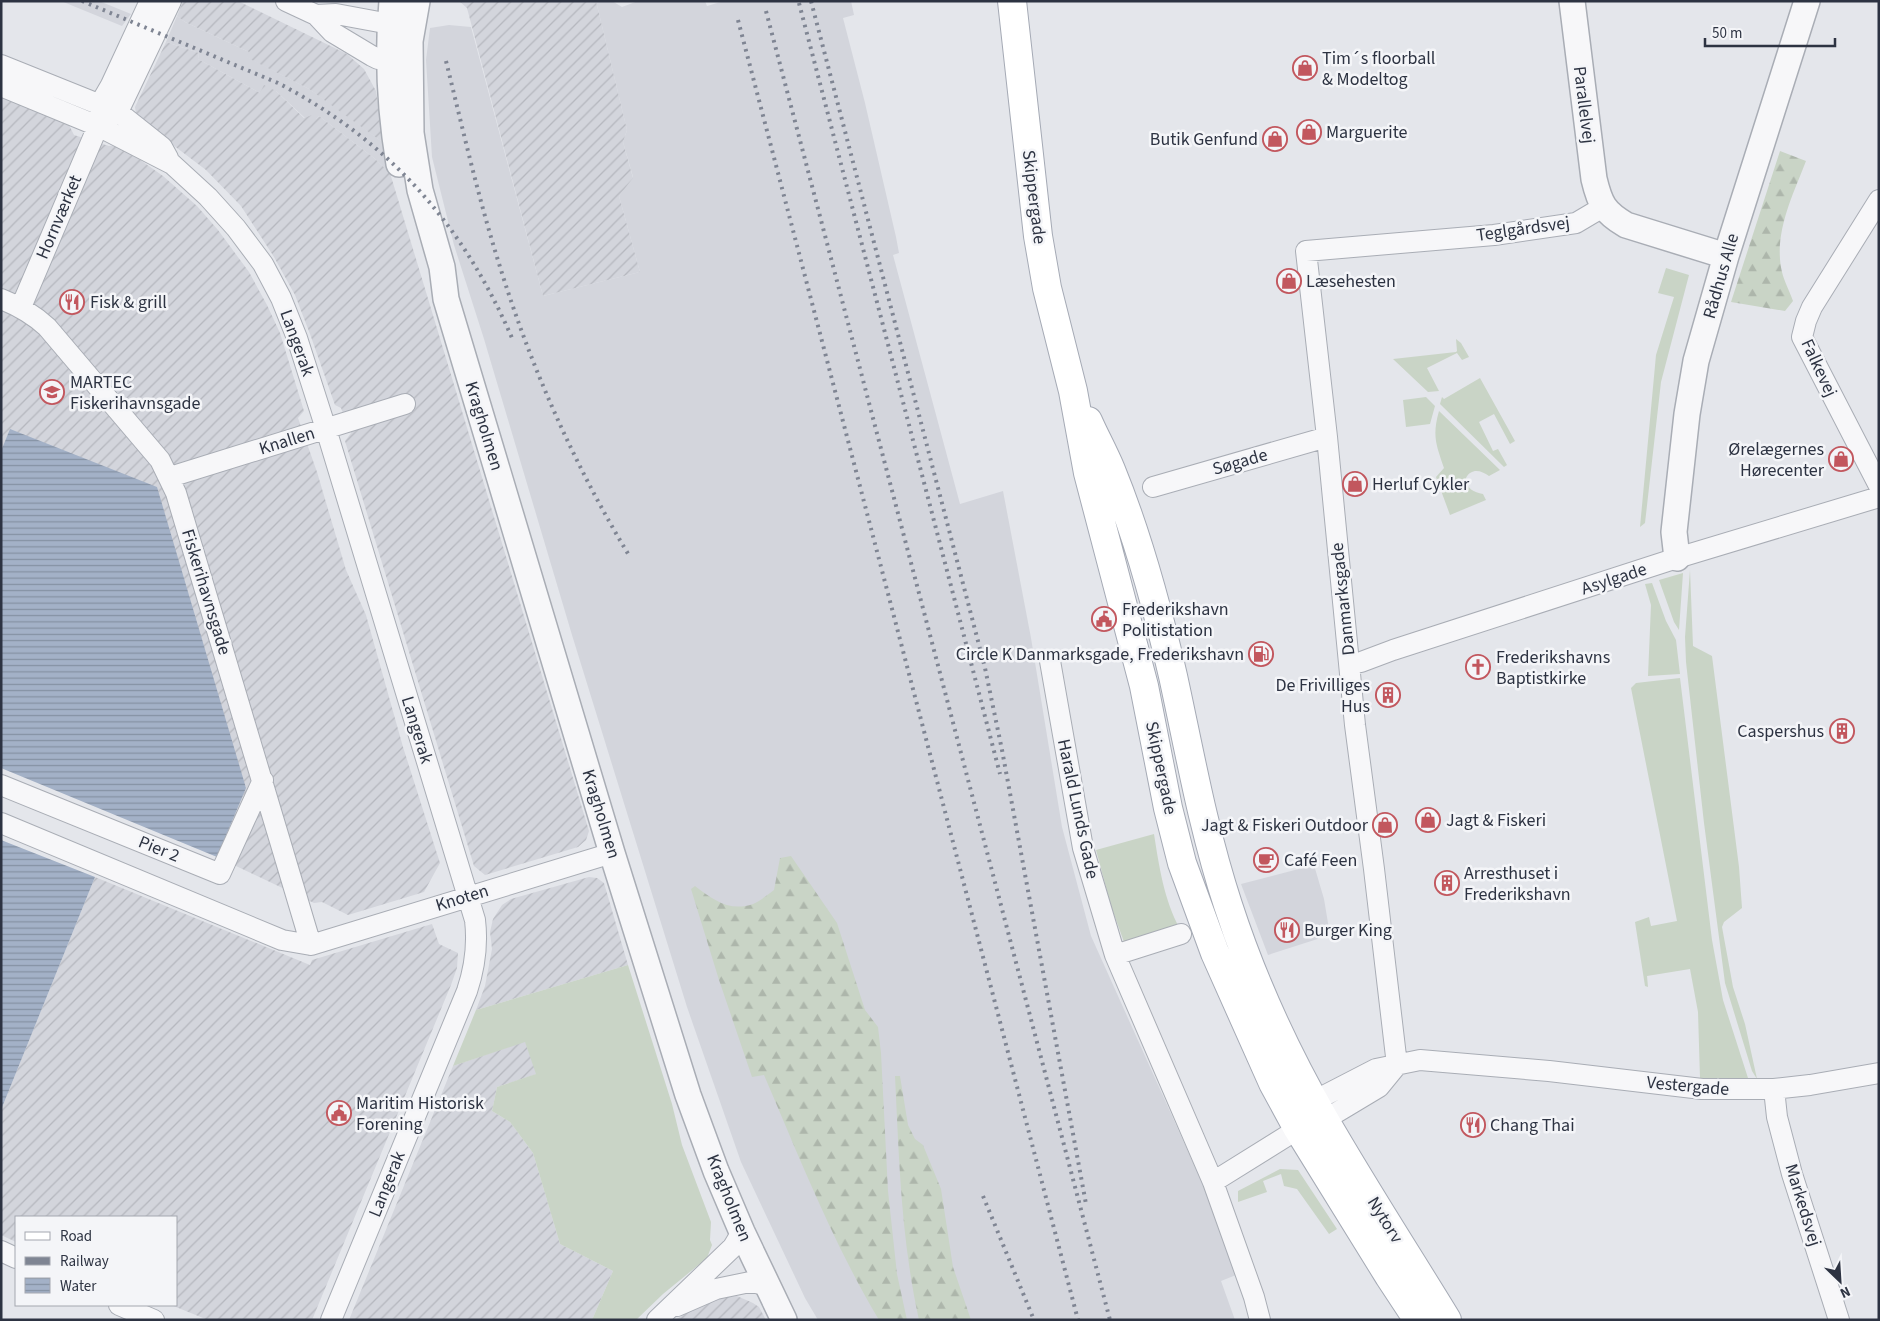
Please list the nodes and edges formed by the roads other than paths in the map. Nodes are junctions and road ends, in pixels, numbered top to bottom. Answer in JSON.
{"nodes":[{"id":1,"x":150,"y":1,"type":"edge"},
{"id":2,"x":171,"y":1,"type":"edge"},
{"id":3,"x":286,"y":1,"type":"edge"},
{"id":4,"x":417,"y":1,"type":"edge"},
{"id":5,"x":1012,"y":1,"type":"edge"},
{"id":6,"x":1572,"y":1,"type":"edge"},
{"id":7,"x":1807,"y":1,"type":"edge"},
{"id":8,"x":391,"y":13,"type":"edge"},
{"id":9,"x":316,"y":15,"type":"junction"},
{"id":10,"x":410,"y":41,"type":"junction"},
{"id":11,"x":388,"y":59,"type":"junction"},
{"id":12,"x":1,"y":65,"type":"edge"},
{"id":13,"x":1,"y":86,"type":"edge"},
{"id":14,"x":100,"y":104,"type":"junction"},
{"id":15,"x":118,"y":112,"type":"junction"},
{"id":16,"x":98,"y":126,"type":"junction"},
{"id":17,"x":172,"y":164,"type":"junction"},
{"id":18,"x":1879,"y":200,"type":"edge"},
{"id":19,"x":1603,"y":207,"type":"junction"},
{"id":20,"x":1306,"y":251,"type":"joint"},
{"id":21,"x":1726,"y":256,"type":"junction"},
{"id":22,"x":446,"y":298,"type":"junction"},
{"id":23,"x":1,"y":299,"type":"edge"},
{"id":24,"x":21,"y":307,"type":"junction"},
{"id":25,"x":1073,"y":390,"type":"junction"},
{"id":26,"x":405,"y":404,"type":"dead end"},
{"id":27,"x":326,"y":429,"type":"junction"},
{"id":28,"x":1327,"y":437,"type":"junction"},
{"id":29,"x":170,"y":477,"type":"junction"},
{"id":30,"x":1879,"y":486,"type":"edge"},
{"id":31,"x":1152,"y":487,"type":"dead end"},
{"id":32,"x":1879,"y":497,"type":"edge"},
{"id":33,"x":1677,"y":558,"type":"junction"},
{"id":34,"x":1050,"y":660,"type":"dead end"},
{"id":35,"x":1350,"y":664,"type":"junction"},
{"id":36,"x":263,"y":780,"type":"junction"},
{"id":37,"x":1,"y":786,"type":"edge"},
{"id":38,"x":1,"y":823,"type":"edge"},
{"id":39,"x":612,"y":853,"type":"junction"},
{"id":40,"x":468,"y":897,"type":"junction"},
{"id":41,"x":1182,"y":934,"type":"dead end"},
{"id":42,"x":311,"y":945,"type":"junction"},
{"id":43,"x":1115,"y":955,"type":"junction"},
{"id":44,"x":1397,"y":1065,"type":"junction"},
{"id":45,"x":1879,"y":1074,"type":"edge"},
{"id":46,"x":1774,"y":1089,"type":"junction"},
{"id":47,"x":1319,"y":1110,"type":"junction"},
{"id":48,"x":1298,"y":1129,"type":"junction"},
{"id":49,"x":1213,"y":1182,"type":"junction"},
{"id":50,"x":742,"y":1232,"type":"junction"},
{"id":51,"x":1,"y":1251,"type":"edge"},
{"id":52,"x":15,"y":1258,"type":"edge"},
{"id":53,"x":766,"y":1285,"type":"junction"},
{"id":54,"x":121,"y":1306,"type":"edge"},
{"id":55,"x":663,"y":1315,"type":"edge"},
{"id":56,"x":154,"y":1320,"type":"edge"},
{"id":57,"x":331,"y":1320,"type":"edge"},
{"id":58,"x":784,"y":1320,"type":"edge"},
{"id":59,"x":1260,"y":1320,"type":"edge"},
{"id":60,"x":1418,"y":1320,"type":"edge"},
{"id":61,"x":1447,"y":1320,"type":"edge"},
{"id":62,"x":1839,"y":1320,"type":"edge"}],
"edges":[{"from":1,"to":14,"type":"street","name":"Hornværket"},
{"from":2,"to":15,"type":"street"},
{"from":3,"to":9,"type":"street"},
{"from":4,"to":10,"type":"street","name":"Kragholmen"},
{"from":5,"to":25,"type":"main road","name":"Skippergade"},
{"from":6,"to":19,"type":"street","name":"Parallelvej"},
{"from":7,"to":21,"type":"street","name":"Rådhus Alle"},
{"from":8,"to":9,"type":"street"},
{"from":8,"to":10,"type":"street"},
{"from":8,"to":11,"type":"street","name":"Kragholmen"},
{"from":9,"to":11,"type":"street"},
{"from":10,"to":11,"type":"street"},
{"from":10,"to":22,"type":"street","name":"Kragholmen"},
{"from":11,"to":22,"type":"street","name":"Kragholmen"},
{"from":12,"to":14,"type":"street","name":"Langerak"},
{"from":13,"to":16,"type":"street","name":"Langerak"},
{"from":14,"to":15,"type":"street","name":"Langerak"},
{"from":14,"to":16,"type":"street","name":"Hornværket"},
{"from":15,"to":16,"type":"street"},
{"from":15,"to":17,"type":"street","name":"Langerak"},
{"from":16,"to":17,"type":"street","name":"Langerak"},
{"from":16,"to":24,"type":"street","name":"Hornværket"},
{"from":17,"to":27,"type":"street","name":"Langerak"},
{"from":18,"to":30,"type":"street","name":"Falkevej"},
{"from":19,"to":20,"type":"street","name":"Teglgårdsvej"},
{"from":19,"to":21,"type":"street"},
{"from":20,"to":28,"type":"street","name":"Danmarksgade"},
{"from":21,"to":33,"type":"street","name":"Rådhus Alle"},
{"from":22,"to":39,"type":"street","name":"Kragholmen"},
{"from":23,"to":24,"type":"street","name":"Fiskerihavnsgade"},
{"from":24,"to":29,"type":"street","name":"Fiskerihavnsgade"},
{"from":25,"to":47,"type":"main road","name":"Skippergade"},
{"from":25,"to":48,"type":"main road","name":"Skippergade"},
{"from":26,"to":27,"type":"street","name":"Knallen"},
{"from":27,"to":29,"type":"street","name":"Knallen"},
{"from":27,"to":40,"type":"street","name":"Langerak"},
{"from":28,"to":31,"type":"street","name":"Søgade"},
{"from":28,"to":35,"type":"street","name":"Danmarksgade"},
{"from":29,"to":36,"type":"street","name":"Fiskerihavnsgade"},
{"from":32,"to":33,"type":"street","name":"Asylgade"},
{"from":33,"to":35,"type":"street","name":"Asylgade"},
{"from":34,"to":43,"type":"street","name":"Harald Lunds Gade"},
{"from":35,"to":44,"type":"street","name":"Danmarksgade"},
{"from":36,"to":37,"type":"street","name":"Pier 2"},
{"from":36,"to":42,"type":"street","name":"Fiskerihavnsgade"},
{"from":38,"to":42,"type":"street","name":"Pier 2"},
{"from":39,"to":40,"type":"street","name":"Knoten"},
{"from":39,"to":50,"type":"street","name":"Kragholmen"},
{"from":40,"to":42,"type":"street","name":"Knoten"},
{"from":40,"to":57,"type":"street","name":"Langerak"},
{"from":41,"to":43,"type":"street"},
{"from":43,"to":49,"type":"street","name":"Harald Lunds Gade"},
{"from":44,"to":46,"type":"street","name":"Vestergade"},
{"from":44,"to":47,"type":"street"},
{"from":45,"to":46,"type":"street","name":"Vestergade"},
{"from":46,"to":62,"type":"street","name":"Markedsvej"},
{"from":47,"to":48,"type":"street"},
{"from":47,"to":61,"type":"main road","name":"Nytorv"},
{"from":48,"to":49,"type":"street"},
{"from":48,"to":60,"type":"main road","name":"Nytorv"},
{"from":49,"to":59,"type":"street","name":"Harald Lunds Gade"},
{"from":50,"to":53,"type":"street","name":"Kragholmen"},
{"from":50,"to":55,"type":"street"},
{"from":51,"to":52,"type":"street"},
{"from":53,"to":55,"type":"street"},
{"from":53,"to":58,"type":"street","name":"Kragholmen"},
{"from":54,"to":56,"type":"street"}]}
